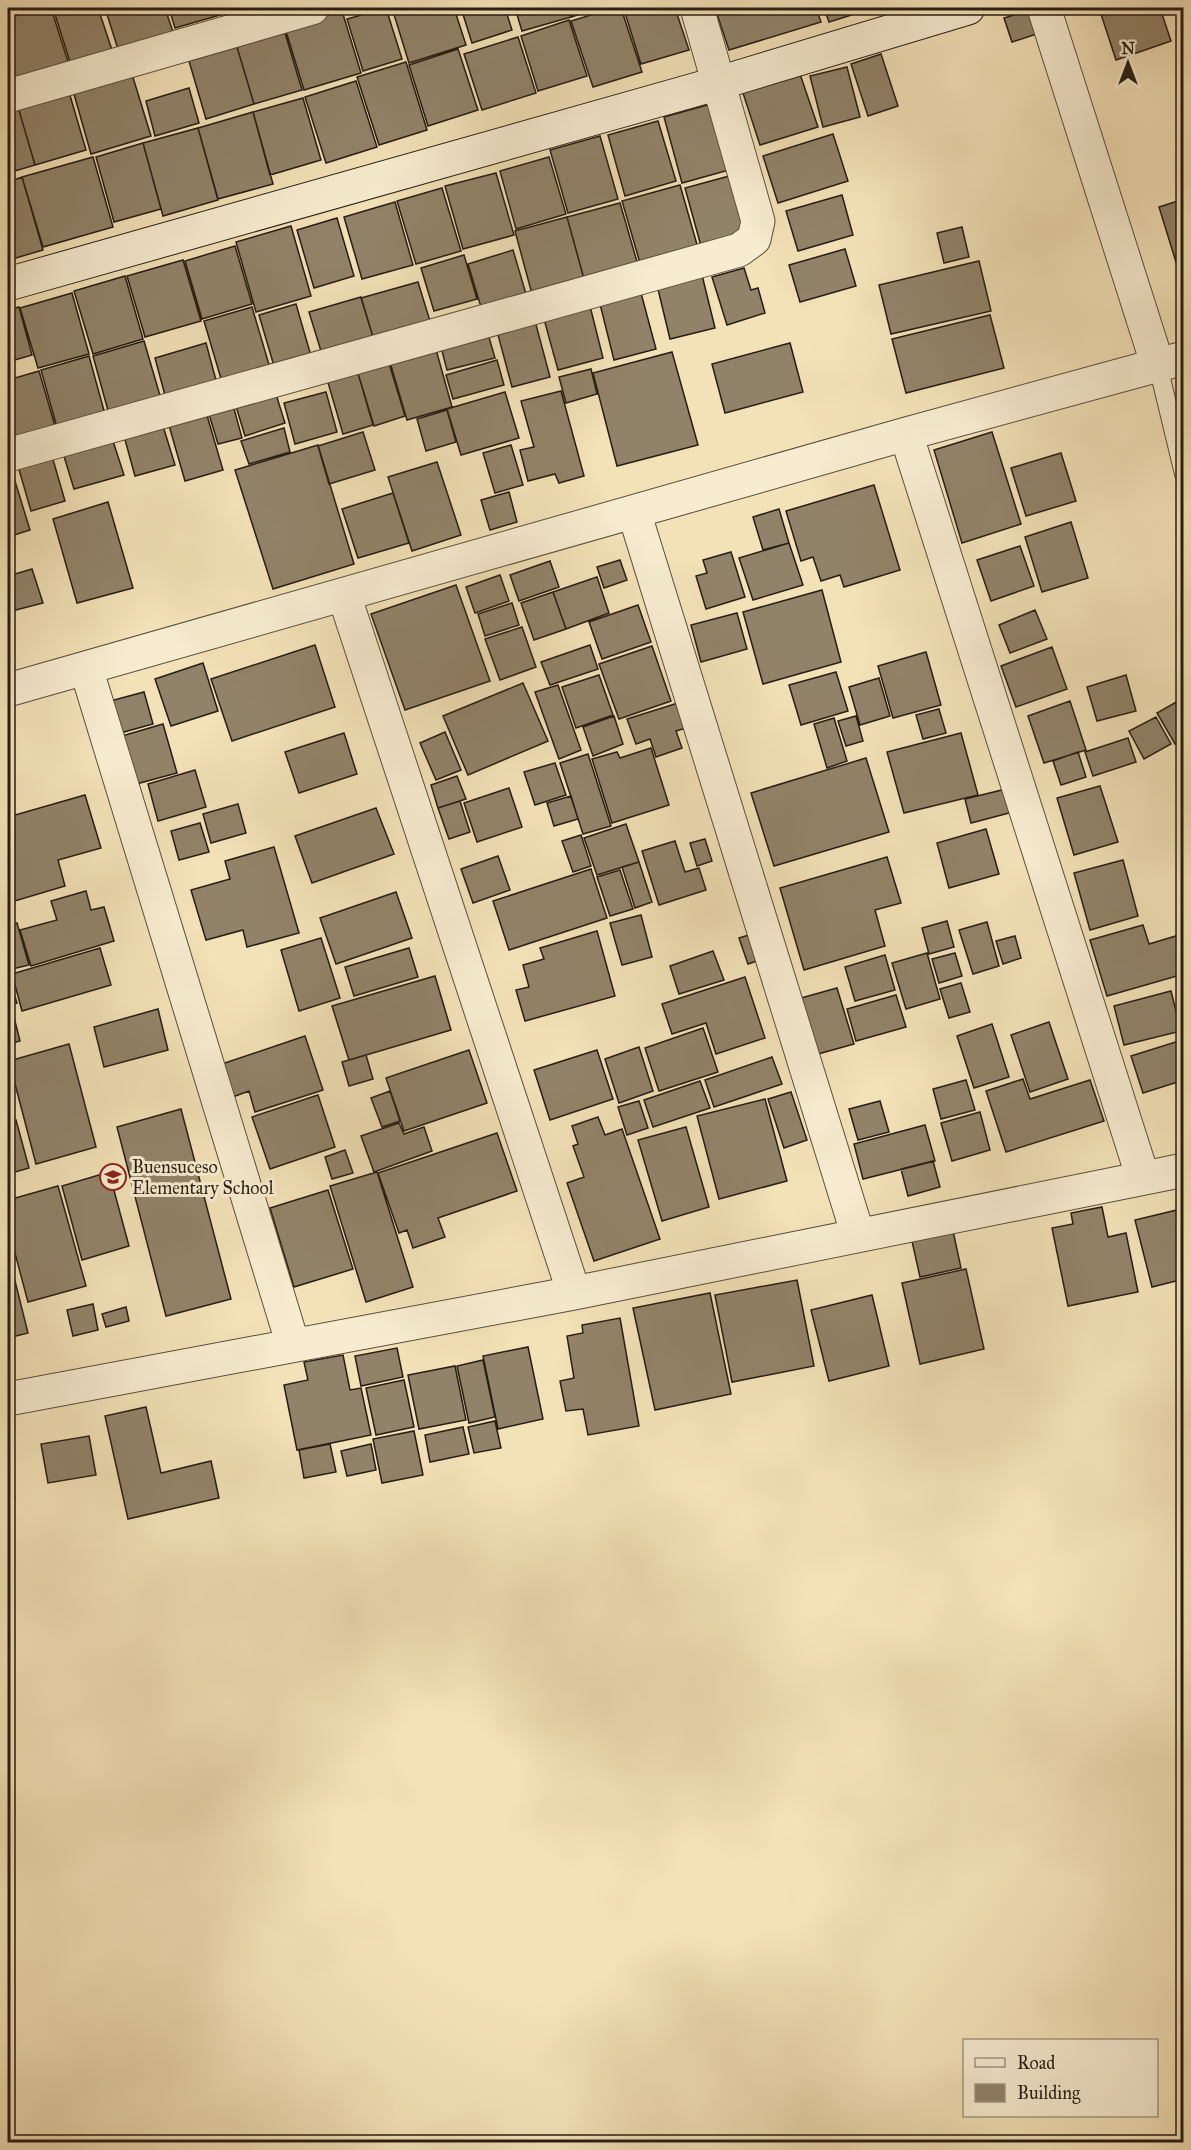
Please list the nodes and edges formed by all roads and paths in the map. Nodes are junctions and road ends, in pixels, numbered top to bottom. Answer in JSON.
{"nodes":[{"id":1,"x":312,"y":8,"type":"edge"},
{"id":2,"x":697,"y":8,"type":"edge"},
{"id":3,"x":968,"y":8,"type":"edge"},
{"id":4,"x":1044,"y":8,"type":"edge"},
{"id":5,"x":719,"y":83,"type":"junction"},
{"id":6,"x":8,"y":96,"type":"edge"},
{"id":7,"x":8,"y":284,"type":"edge"},
{"id":8,"x":1171,"y":362,"type":"edge"},
{"id":9,"x":906,"y":434,"type":"junction"},
{"id":10,"x":8,"y":455,"type":"edge"},
{"id":11,"x":1184,"y":474,"type":"edge"},
{"id":12,"x":634,"y":512,"type":"junction"},
{"id":13,"x":344,"y":595,"type":"junction"},
{"id":14,"x":86,"y":668,"type":"junction"},
{"id":15,"x":8,"y":690,"type":"edge"},
{"id":16,"x":1184,"y":1170,"type":"edge"},
{"id":17,"x":1143,"y":1178,"type":"junction"},
{"id":18,"x":858,"y":1235,"type":"junction"},
{"id":19,"x":574,"y":1293,"type":"junction"},
{"id":20,"x":293,"y":1346,"type":"junction"},
{"id":21,"x":8,"y":1399,"type":"edge"}],
"edges":[{"from":1,"to":6,"type":"street"},
{"from":2,"to":5,"type":"street"},
{"from":3,"to":5,"type":"street"},
{"from":4,"to":8,"type":"street"},
{"from":5,"to":7,"type":"street"},
{"from":5,"to":10,"type":"street"},
{"from":8,"to":9,"type":"street"},
{"from":8,"to":11,"type":"lane"},
{"from":9,"to":12,"type":"street"},
{"from":9,"to":17,"type":"street"},
{"from":12,"to":13,"type":"street"},
{"from":12,"to":18,"type":"street"},
{"from":13,"to":14,"type":"street"},
{"from":13,"to":19,"type":"street"},
{"from":14,"to":15,"type":"street"},
{"from":14,"to":20,"type":"street"},
{"from":16,"to":17,"type":"street"},
{"from":17,"to":18,"type":"street"},
{"from":18,"to":19,"type":"street"},
{"from":19,"to":20,"type":"street"},
{"from":20,"to":21,"type":"street"}]}
